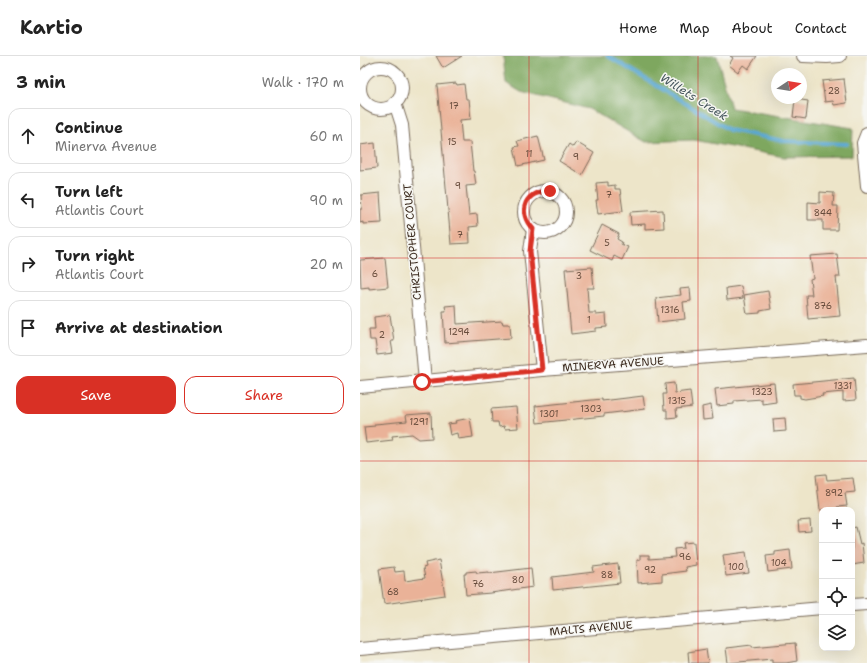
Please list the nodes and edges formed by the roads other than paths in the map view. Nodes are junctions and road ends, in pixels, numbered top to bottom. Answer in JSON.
{"nodes":[{"id":1,"x":803,"y":56,"type":"edge"},
{"id":2,"x":840,"y":56,"type":"edge"},
{"id":3,"x":395,"y":103,"type":"dead end"},
{"id":4,"x":867,"y":133,"type":"edge"},
{"id":5,"x":867,"y":186,"type":"edge"},
{"id":6,"x":533,"y":229,"type":"dead end"},
{"id":7,"x":867,"y":346,"type":"edge"},
{"id":8,"x":542,"y":370,"type":"junction"},
{"id":9,"x":425,"y":381,"type":"junction"},
{"id":10,"x":360,"y":388,"type":"edge"},
{"id":11,"x":867,"y":604,"type":"edge"},
{"id":12,"x":855,"y":605,"type":"edge"},
{"id":13,"x":819,"y":608,"type":"edge"},
{"id":14,"x":360,"y":649,"type":"edge"}],
"edges":[{"from":1,"to":2,"type":"street"},
{"from":3,"to":9,"type":"street","name":"CHRISTOPHER COURT"},
{"from":4,"to":5,"type":"street"},
{"from":6,"to":8,"type":"street"},
{"from":7,"to":8,"type":"street","name":"MINERVA AVENUE"},
{"from":8,"to":9,"type":"street","name":"MINERVA AVENUE"},
{"from":9,"to":10,"type":"street","name":"MINERVA AVENUE"},
{"from":11,"to":12,"type":"street"},
{"from":13,"to":14,"type":"street","name":"MALTS AVENUE"}]}
